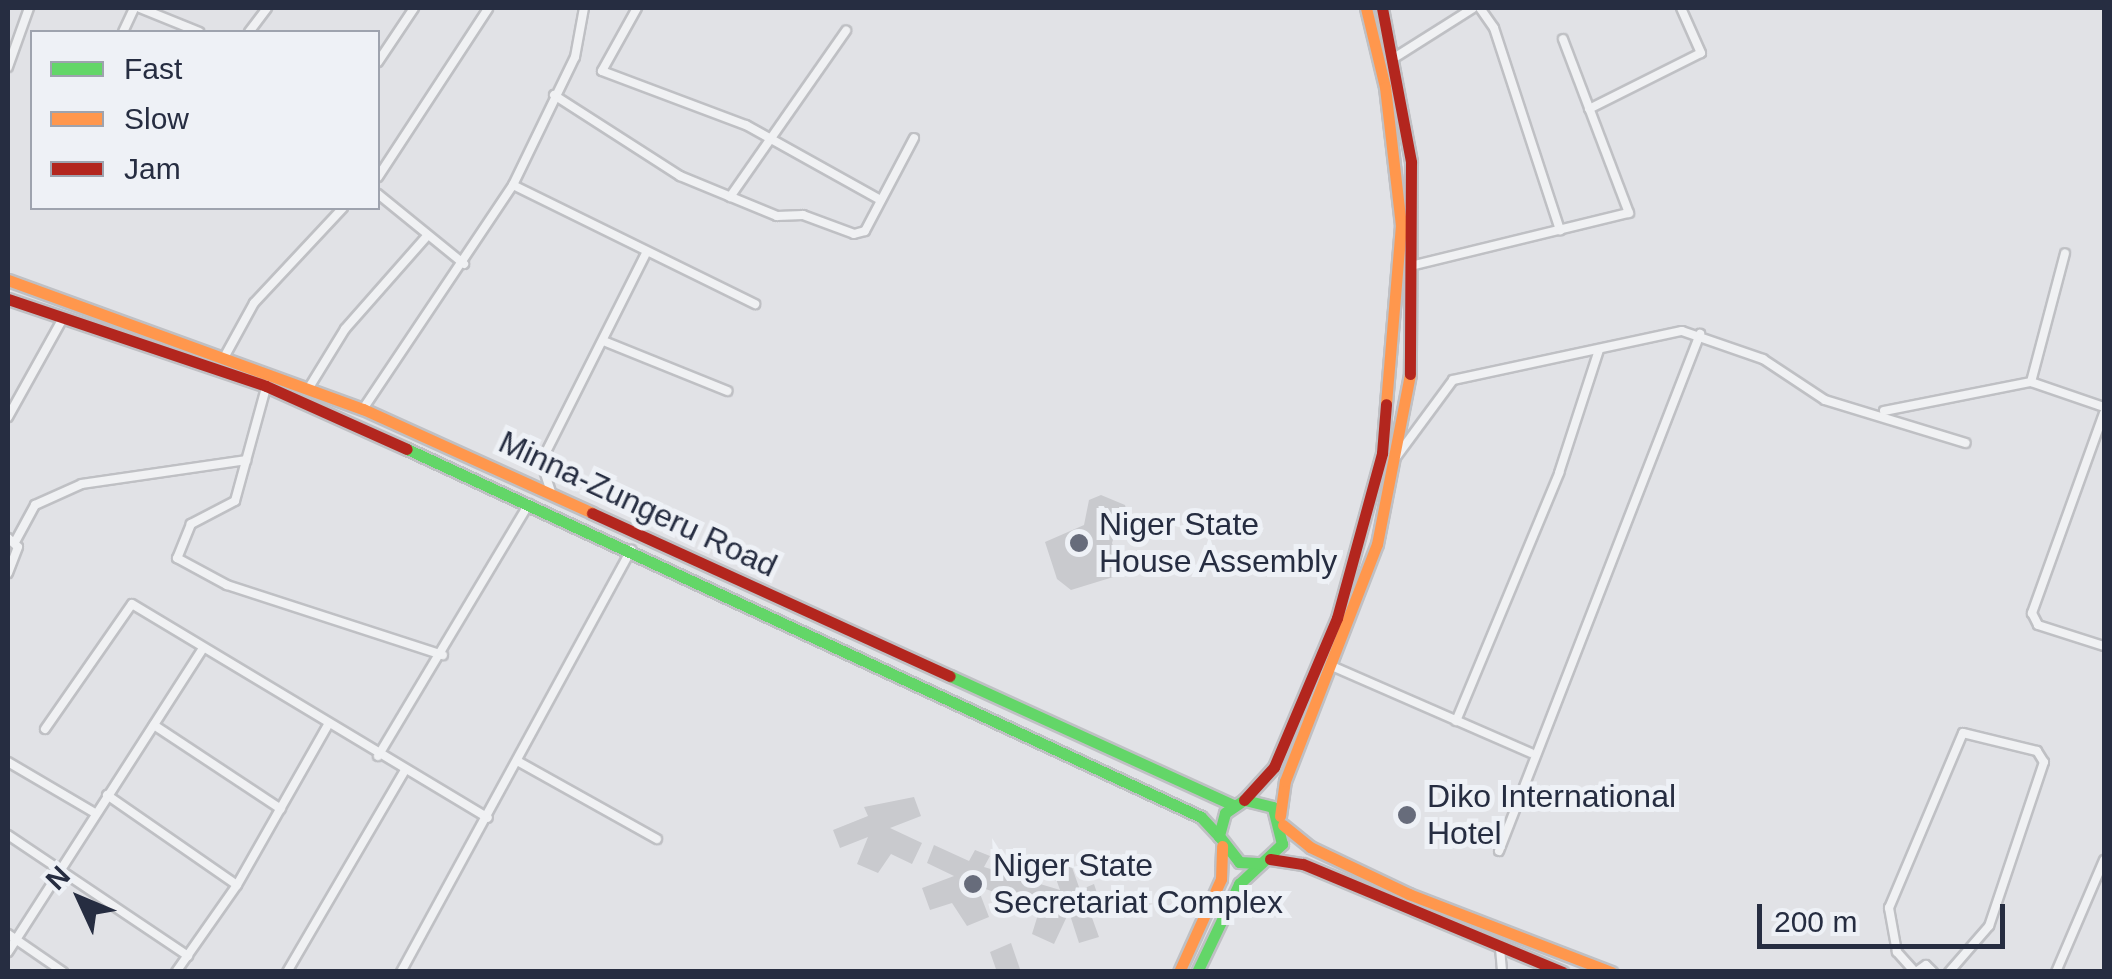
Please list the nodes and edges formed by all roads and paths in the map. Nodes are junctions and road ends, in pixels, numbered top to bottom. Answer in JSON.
{"nodes":[{"id":1,"x":29,"y":8,"type":"edge"},
{"id":2,"x":137,"y":8,"type":"edge"},
{"id":3,"x":267,"y":8,"type":"edge"},
{"id":4,"x":414,"y":8,"type":"edge"},
{"id":5,"x":584,"y":8,"type":"edge"},
{"id":6,"x":637,"y":8,"type":"edge"},
{"id":7,"x":1366,"y":8,"type":"edge"},
{"id":8,"x":1382,"y":8,"type":"edge"},
{"id":9,"x":1477,"y":8,"type":"edge"},
{"id":10,"x":1681,"y":8,"type":"edge"},
{"id":11,"x":488,"y":9,"type":"edge"},
{"id":12,"x":124,"y":30,"type":"edge"},
{"id":13,"x":194,"y":30,"type":"edge"},
{"id":14,"x":250,"y":30,"type":"edge"},
{"id":15,"x":846,"y":32,"type":"dead end"},
{"id":16,"x":1563,"y":39,"type":"dead end"},
{"id":17,"x":1394,"y":58,"type":"junction"},
{"id":18,"x":380,"y":59,"type":"edge"},
{"id":19,"x":8,"y":67,"type":"edge"},
{"id":20,"x":554,"y":94,"type":"junction"},
{"id":21,"x":1589,"y":109,"type":"junction"},
{"id":22,"x":769,"y":138,"type":"junction"},
{"id":23,"x":914,"y":138,"type":"dead end"},
{"id":24,"x":380,"y":175,"type":"edge"},
{"id":25,"x":513,"y":184,"type":"junction"},
{"id":26,"x":380,"y":196,"type":"edge"},
{"id":27,"x":730,"y":197,"type":"junction"},
{"id":28,"x":881,"y":200,"type":"junction"},
{"id":29,"x":341,"y":210,"type":"edge"},
{"id":30,"x":1560,"y":230,"type":"junction"},
{"id":31,"x":428,"y":234,"type":"junction"},
{"id":32,"x":2065,"y":253,"type":"dead end"},
{"id":33,"x":646,"y":255,"type":"junction"},
{"id":34,"x":464,"y":264,"type":"junction"},
{"id":35,"x":1416,"y":265,"type":"junction"},
{"id":36,"x":8,"y":280,"type":"edge"},
{"id":37,"x":8,"y":299,"type":"edge"},
{"id":38,"x":755,"y":304,"type":"dead end"},
{"id":39,"x":63,"y":318,"type":"junction"},
{"id":40,"x":1700,"y":334,"type":"junction"},
{"id":41,"x":606,"y":342,"type":"junction"},
{"id":42,"x":1599,"y":350,"type":"junction"},
{"id":43,"x":226,"y":354,"type":"junction"},
{"id":44,"x":272,"y":370,"type":"junction"},
{"id":45,"x":2031,"y":382,"type":"junction"},
{"id":46,"x":266,"y":386,"type":"junction"},
{"id":47,"x":310,"y":386,"type":"junction"},
{"id":48,"x":727,"y":391,"type":"dead end"},
{"id":49,"x":363,"y":409,"type":"junction"},
{"id":50,"x":2104,"y":410,"type":"edge"},
{"id":51,"x":1879,"y":412,"type":"junction"},
{"id":52,"x":8,"y":417,"type":"edge"},
{"id":53,"x":1966,"y":443,"type":"dead end"},
{"id":54,"x":1398,"y":456,"type":"junction"},
{"id":55,"x":246,"y":460,"type":"junction"},
{"id":56,"x":551,"y":492,"type":"junction"},
{"id":57,"x":529,"y":504,"type":"junction"},
{"id":58,"x":11,"y":540,"type":"edge"},
{"id":59,"x":631,"y":550,"type":"junction"},
{"id":60,"x":8,"y":573,"type":"edge"},
{"id":61,"x":788,"y":606,"type":"junction"},
{"id":62,"x":782,"y":621,"type":"junction"},
{"id":63,"x":2104,"y":646,"type":"edge"},
{"id":64,"x":203,"y":648,"type":"junction"},
{"id":65,"x":443,"y":655,"type":"junction"},
{"id":66,"x":1334,"y":667,"type":"junction"},
{"id":67,"x":1456,"y":720,"type":"junction"},
{"id":68,"x":154,"y":725,"type":"junction"},
{"id":69,"x":328,"y":725,"type":"junction"},
{"id":70,"x":45,"y":729,"type":"dead end"},
{"id":71,"x":1530,"y":754,"type":"junction"},
{"id":72,"x":378,"y":756,"type":"junction"},
{"id":73,"x":8,"y":762,"type":"edge"},
{"id":74,"x":519,"y":762,"type":"junction"},
{"id":75,"x":404,"y":772,"type":"junction"},
{"id":76,"x":107,"y":796,"type":"junction"},
{"id":77,"x":1238,"y":802,"type":"junction"},
{"id":78,"x":281,"y":809,"type":"junction"},
{"id":79,"x":95,"y":813,"type":"junction"},
{"id":80,"x":488,"y":818,"type":"junction"},
{"id":81,"x":1282,"y":820,"type":"junction"},
{"id":82,"x":8,"y":835,"type":"edge"},
{"id":83,"x":657,"y":840,"type":"dead end"},
{"id":84,"x":1221,"y":841,"type":"junction"},
{"id":85,"x":1499,"y":851,"type":"dead end"},
{"id":86,"x":2104,"y":860,"type":"edge"},
{"id":87,"x":1265,"y":861,"type":"junction"},
{"id":88,"x":60,"y":866,"type":"junction"},
{"id":89,"x":236,"y":885,"type":"junction"},
{"id":90,"x":12,"y":937,"type":"edge"},
{"id":91,"x":1500,"y":948,"type":"junction"},
{"id":92,"x":8,"y":952,"type":"edge"},
{"id":93,"x":188,"y":956,"type":"junction"},
{"id":94,"x":63,"y":972,"type":"edge"},
{"id":95,"x":176,"y":972,"type":"edge"},
{"id":96,"x":287,"y":972,"type":"edge"},
{"id":97,"x":401,"y":972,"type":"edge"},
{"id":98,"x":1178,"y":972,"type":"edge"},
{"id":99,"x":1197,"y":972,"type":"edge"},
{"id":100,"x":1502,"y":972,"type":"edge"},
{"id":101,"x":1562,"y":972,"type":"edge"},
{"id":102,"x":1611,"y":972,"type":"edge"},
{"id":103,"x":1915,"y":972,"type":"edge"},
{"id":104,"x":1934,"y":972,"type":"edge"},
{"id":105,"x":1949,"y":972,"type":"edge"},
{"id":106,"x":2056,"y":972,"type":"edge"}],
"edges":[{"from":1,"to":19,"type":"street"},
{"from":2,"to":12,"type":"street"},
{"from":2,"to":13,"type":"street"},
{"from":3,"to":14,"type":"street"},
{"from":4,"to":18,"type":"street"},
{"from":5,"to":20,"type":"street"},
{"from":6,"to":22,"type":"street"},
{"from":7,"to":77,"type":"main road"},
{"from":8,"to":17,"type":"main road"},
{"from":9,"to":17,"type":"street"},
{"from":9,"to":30,"type":"street"},
{"from":10,"to":21,"type":"street"},
{"from":11,"to":24,"type":"street"},
{"from":15,"to":22,"type":"street"},
{"from":16,"to":21,"type":"street"},
{"from":17,"to":35,"type":"main road"},
{"from":20,"to":25,"type":"street"},
{"from":20,"to":27,"type":"street"},
{"from":21,"to":30,"type":"street"},
{"from":22,"to":27,"type":"street"},
{"from":22,"to":28,"type":"street"},
{"from":23,"to":28,"type":"street"},
{"from":25,"to":33,"type":"street"},
{"from":25,"to":34,"type":"street"},
{"from":26,"to":31,"type":"street"},
{"from":27,"to":28,"type":"street"},
{"from":29,"to":43,"type":"street"},
{"from":30,"to":35,"type":"street"},
{"from":31,"to":34,"type":"street"},
{"from":31,"to":47,"type":"street"},
{"from":32,"to":45,"type":"street"},
{"from":33,"to":38,"type":"street"},
{"from":33,"to":41,"type":"street"},
{"from":34,"to":49,"type":"street"},
{"from":35,"to":54,"type":"main road"},
{"from":36,"to":43,"type":"main road","name":"Minna-Zungeru Road"},
{"from":37,"to":39,"type":"main road","name":"Minna-Zungeru Road"},
{"from":39,"to":46,"type":"main road","name":"Minna-Zungeru Road"},
{"from":39,"to":52,"type":"street"},
{"from":40,"to":42,"type":"street"},
{"from":40,"to":51,"type":"street"},
{"from":40,"to":71,"type":"street"},
{"from":41,"to":48,"type":"street"},
{"from":41,"to":56,"type":"street"},
{"from":42,"to":54,"type":"street"},
{"from":42,"to":67,"type":"street"},
{"from":43,"to":44,"type":"main road","name":"Minna-Zungeru Road"},
{"from":44,"to":46,"type":"street"},
{"from":44,"to":47,"type":"main road","name":"Minna-Zungeru Road"},
{"from":45,"to":50,"type":"street"},
{"from":45,"to":51,"type":"street"},
{"from":46,"to":55,"type":"street"},
{"from":46,"to":57,"type":"main road","name":"Minna-Zungeru Road"},
{"from":47,"to":49,"type":"main road","name":"Minna-Zungeru Road"},
{"from":49,"to":56,"type":"main road","name":"Minna-Zungeru Road"},
{"from":50,"to":63,"type":"street"},
{"from":51,"to":53,"type":"street"},
{"from":54,"to":66,"type":"main road"},
{"from":55,"to":58,"type":"street"},
{"from":55,"to":65,"type":"street"},
{"from":56,"to":61,"type":"main road","name":"Minna-Zungeru Road"},
{"from":57,"to":59,"type":"main road","name":"Minna-Zungeru Road"},
{"from":57,"to":65,"type":"street"},
{"from":58,"to":60,"type":"street"},
{"from":59,"to":62,"type":"main road","name":"Minna-Zungeru Road"},
{"from":59,"to":74,"type":"street"},
{"from":61,"to":62,"type":"main road"},
{"from":61,"to":77,"type":"main road","name":"Minna-Zungeru Road"},
{"from":62,"to":84,"type":"main road","name":"Minna-Zungeru Road"},
{"from":64,"to":68,"type":"street"},
{"from":64,"to":69,"type":"street"},
{"from":64,"to":70,"type":"street"},
{"from":65,"to":72,"type":"street"},
{"from":66,"to":67,"type":"street"},
{"from":66,"to":81,"type":"main road"},
{"from":67,"to":71,"type":"street"},
{"from":68,"to":76,"type":"street"},
{"from":68,"to":78,"type":"street"},
{"from":69,"to":72,"type":"street"},
{"from":69,"to":78,"type":"street"},
{"from":71,"to":85,"type":"street"},
{"from":72,"to":75,"type":"street"},
{"from":73,"to":79,"type":"street"},
{"from":74,"to":80,"type":"street"},
{"from":74,"to":83,"type":"street"},
{"from":75,"to":80,"type":"street"},
{"from":75,"to":96,"type":"street"},
{"from":76,"to":79,"type":"street"},
{"from":76,"to":89,"type":"street"},
{"from":77,"to":81,"type":"main road"},
{"from":77,"to":84,"type":"main road"},
{"from":78,"to":89,"type":"street"},
{"from":79,"to":88,"type":"street"},
{"from":80,"to":97,"type":"street"},
{"from":81,"to":87,"type":"main road"},
{"from":81,"to":102,"type":"main road"},
{"from":82,"to":88,"type":"street"},
{"from":84,"to":87,"type":"main road"},
{"from":84,"to":98,"type":"main road"},
{"from":86,"to":106,"type":"street"},
{"from":87,"to":91,"type":"main road"},
{"from":87,"to":99,"type":"main road"},
{"from":88,"to":90,"type":"street"},
{"from":88,"to":93,"type":"street"},
{"from":89,"to":93,"type":"street"},
{"from":90,"to":92,"type":"street"},
{"from":90,"to":94,"type":"street"},
{"from":91,"to":100,"type":"street"},
{"from":91,"to":101,"type":"main road"},
{"from":93,"to":95,"type":"street"},
{"from":103,"to":104,"type":"street"},
{"from":103,"to":105,"type":"street"}]}
